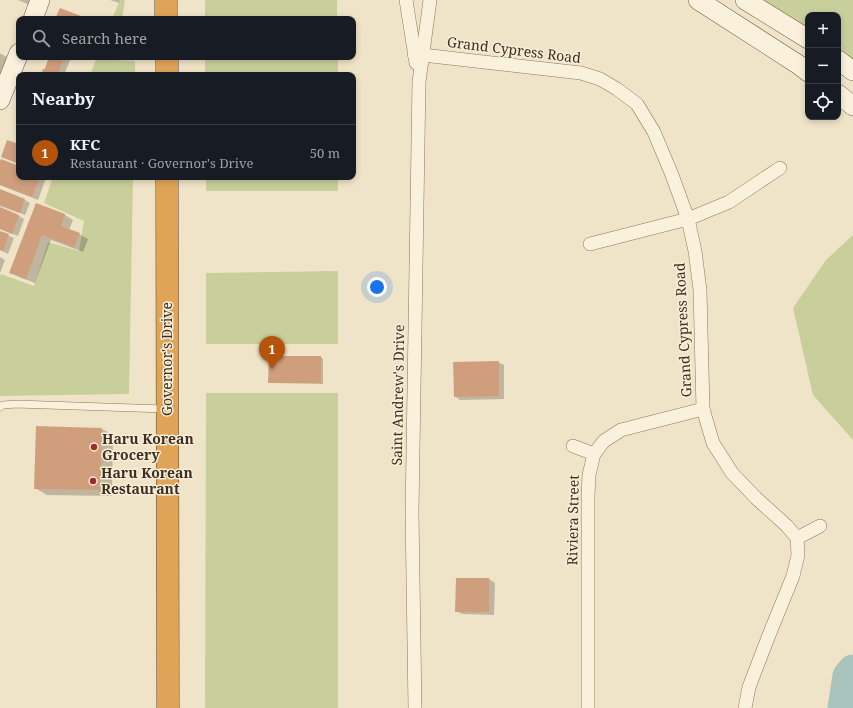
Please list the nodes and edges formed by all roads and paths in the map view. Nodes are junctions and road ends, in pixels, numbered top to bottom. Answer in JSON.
{"nodes":[{"id":1,"x":40,"y":0,"type":"edge"},
{"id":2,"x":166,"y":0,"type":"edge"},
{"id":3,"x":406,"y":0,"type":"edge"},
{"id":4,"x":430,"y":0,"type":"edge"},
{"id":5,"x":698,"y":0,"type":"edge"},
{"id":6,"x":745,"y":0,"type":"edge"},
{"id":7,"x":34,"y":16,"type":"edge"},
{"id":8,"x":166,"y":16,"type":"edge"},
{"id":9,"x":805,"y":37,"type":"edge"},
{"id":10,"x":419,"y":55,"type":"junction"},
{"id":11,"x":16,"y":60,"type":"edge"},
{"id":12,"x":167,"y":60,"type":"edge"},
{"id":13,"x":841,"y":62,"type":"edge"},
{"id":14,"x":805,"y":70,"type":"edge"},
{"id":15,"x":853,"y":71,"type":"edge"},
{"id":16,"x":167,"y":72,"type":"edge"},
{"id":17,"x":841,"y":96,"type":"edge"},
{"id":18,"x":0,"y":100,"type":"edge"},
{"id":19,"x":853,"y":106,"type":"edge"},
{"id":20,"x":780,"y":168,"type":"dead end"},
{"id":21,"x":167,"y":180,"type":"edge"},
{"id":22,"x":688,"y":219,"type":"junction"},
{"id":23,"x":590,"y":244,"type":"dead end"},
{"id":24,"x":0,"y":407,"type":"edge"},
{"id":25,"x":167,"y":409,"type":"junction"},
{"id":26,"x":703,"y":409,"type":"junction"},
{"id":27,"x":573,"y":446,"type":"dead end"},
{"id":28,"x":594,"y":454,"type":"junction"},
{"id":29,"x":820,"y":526,"type":"dead end"},
{"id":30,"x":797,"y":538,"type":"junction"},
{"id":31,"x":168,"y":708,"type":"edge"},
{"id":32,"x":414,"y":708,"type":"edge"},
{"id":33,"x":588,"y":708,"type":"edge"},
{"id":34,"x":745,"y":708,"type":"edge"}],
"edges":[{"from":1,"to":7,"type":"main road"},
{"from":2,"to":8,"type":"highway"},
{"from":3,"to":10,"type":"street","name":"Saint Andrew's Drive"},
{"from":4,"to":10,"type":"street","name":"Saint Andrew's Drive"},
{"from":5,"to":14,"type":"main road"},
{"from":6,"to":9,"type":"main road"},
{"from":10,"to":22,"type":"street","name":"Grand Cypress Road"},
{"from":10,"to":32,"type":"street","name":"Saint Andrew's Drive"},
{"from":11,"to":18,"type":"main road"},
{"from":12,"to":16,"type":"highway"},
{"from":13,"to":15,"type":"main road"},
{"from":17,"to":19,"type":"main road"},
{"from":20,"to":22,"type":"street"},
{"from":21,"to":25,"type":"highway","name":"Governor's Drive"},
{"from":22,"to":23,"type":"street"},
{"from":22,"to":26,"type":"street","name":"Grand Cypress Road"},
{"from":24,"to":25,"type":"lane"},
{"from":25,"to":31,"type":"highway","name":"Governor's Drive"},
{"from":26,"to":28,"type":"street","name":"Riviera Street"},
{"from":26,"to":30,"type":"street","name":"Grand Cypress Road"},
{"from":27,"to":28,"type":"street"},
{"from":28,"to":33,"type":"street","name":"Riviera Street"},
{"from":29,"to":30,"type":"street"},
{"from":30,"to":34,"type":"street"}]}
